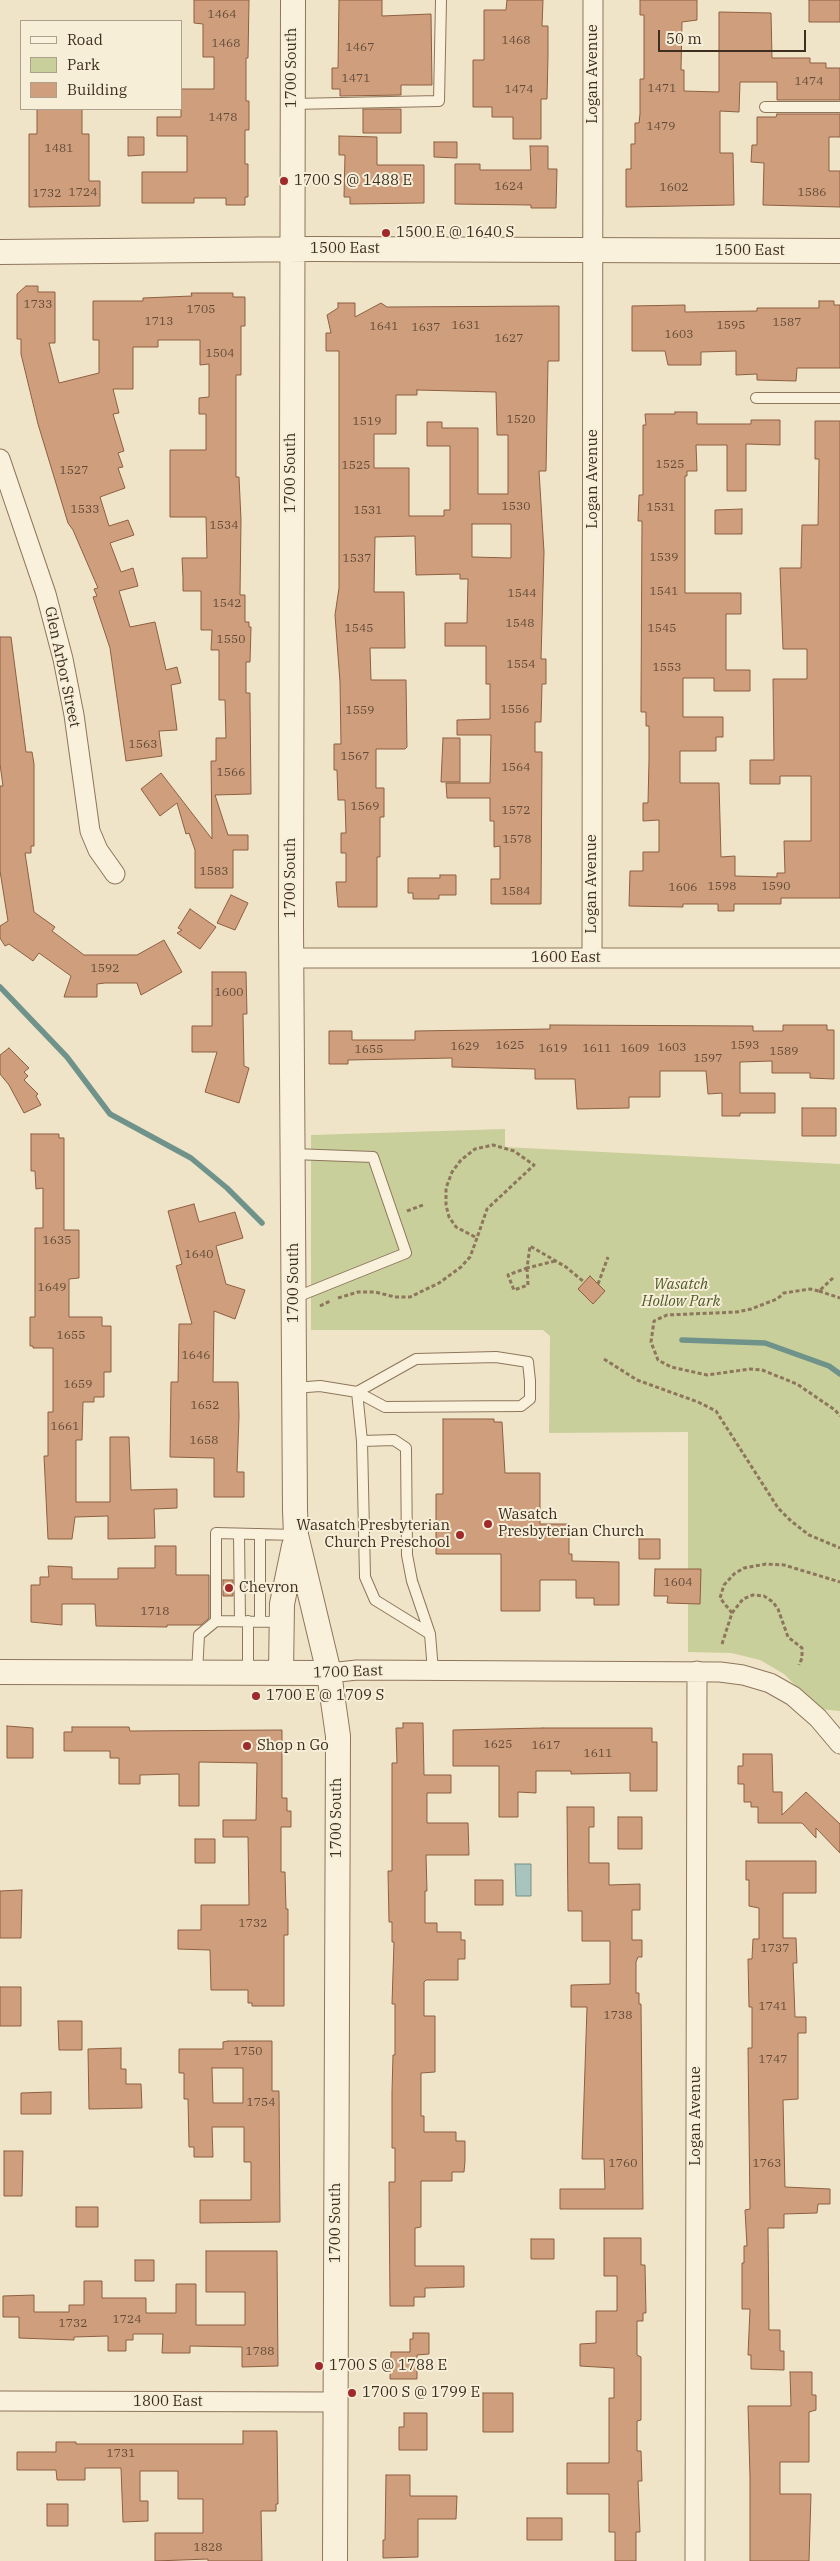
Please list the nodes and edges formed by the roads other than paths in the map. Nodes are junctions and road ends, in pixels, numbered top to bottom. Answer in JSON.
{"nodes":[{"id":1,"x":293,"y":0,"type":"edge"},
{"id":2,"x":440,"y":0,"type":"edge"},
{"id":3,"x":594,"y":0,"type":"edge"},
{"id":4,"x":292,"y":104,"type":"junction"},
{"id":5,"x":765,"y":106,"type":"dead end"},
{"id":6,"x":840,"y":107,"type":"edge"},
{"id":7,"x":292,"y":250,"type":"junction"},
{"id":8,"x":592,"y":250,"type":"junction"},
{"id":9,"x":840,"y":251,"type":"edge"},
{"id":10,"x":0,"y":252,"type":"edge"},
{"id":11,"x":756,"y":398,"type":"dead end"},
{"id":12,"x":840,"y":398,"type":"edge"},
{"id":13,"x":0,"y":459,"type":"edge"},
{"id":14,"x":115,"y":874,"type":"dead end"},
{"id":15,"x":291,"y":958,"type":"junction"},
{"id":16,"x":592,"y":958,"type":"junction"},
{"id":17,"x":840,"y":958,"type":"edge"},
{"id":18,"x":293,"y":1154,"type":"junction"},
{"id":19,"x":294,"y":1298,"type":"junction"},
{"id":20,"x":294,"y":1388,"type":"junction"},
{"id":21,"x":357,"y":1392,"type":"junction"},
{"id":22,"x":362,"y":1441,"type":"junction"},
{"id":23,"x":239,"y":1534,"type":"junction"},
{"id":24,"x":260,"y":1534,"type":"junction"},
{"id":25,"x":296,"y":1535,"type":"junction"},
{"id":26,"x":216,"y":1621,"type":"junction"},
{"id":27,"x":244,"y":1621,"type":"junction"},
{"id":28,"x":271,"y":1621,"type":"junction"},
{"id":29,"x":430,"y":1634,"type":"junction"},
{"id":30,"x":433,"y":1671,"type":"junction"},
{"id":31,"x":697,"y":1671,"type":"junction"},
{"id":32,"x":0,"y":1672,"type":"edge"},
{"id":33,"x":197,"y":1673,"type":"junction"},
{"id":34,"x":248,"y":1673,"type":"junction"},
{"id":35,"x":281,"y":1673,"type":"junction"},
{"id":36,"x":329,"y":1673,"type":"junction"},
{"id":37,"x":840,"y":1744,"type":"edge"},
{"id":38,"x":0,"y":2401,"type":"edge"},
{"id":39,"x":336,"y":2402,"type":"junction"},
{"id":40,"x":335,"y":2561,"type":"edge"},
{"id":41,"x":695,"y":2561,"type":"edge"}],
"edges":[{"from":1,"to":4,"type":"street","name":"1700 South"},
{"from":2,"to":4,"type":"lane"},
{"from":3,"to":8,"type":"street","name":"Logan Avenue"},
{"from":4,"to":7,"type":"street","name":"1700 South"},
{"from":5,"to":6,"type":"lane"},
{"from":7,"to":8,"type":"street","name":"1500 East"},
{"from":7,"to":10,"type":"street","name":"1500 East"},
{"from":7,"to":15,"type":"street","name":"1700 South"},
{"from":8,"to":9,"type":"street","name":"1500 East"},
{"from":8,"to":16,"type":"street","name":"Logan Avenue"},
{"from":11,"to":12,"type":"lane"},
{"from":13,"to":14,"type":"street","name":"Glen Arbor Street"},
{"from":15,"to":16,"type":"street","name":"1600 East"},
{"from":15,"to":18,"type":"street","name":"1700 South"},
{"from":16,"to":17,"type":"street","name":"1600 East"},
{"from":18,"to":19,"type":"street","name":"1700 South"},
{"from":18,"to":19,"type":"lane"},
{"from":19,"to":20,"type":"street","name":"1700 South"},
{"from":20,"to":21,"type":"lane"},
{"from":20,"to":25,"type":"street","name":"1700 South"},
{"from":21,"to":21,"type":"lane"},
{"from":21,"to":22,"type":"lane"},
{"from":22,"to":29,"type":"lane"},
{"from":22,"to":29,"type":"lane"},
{"from":23,"to":24,"type":"lane"},
{"from":23,"to":26,"type":"lane"},
{"from":23,"to":27,"type":"lane"},
{"from":24,"to":25,"type":"lane"},
{"from":24,"to":28,"type":"lane"},
{"from":25,"to":28,"type":"street"},
{"from":25,"to":36,"type":"street","name":"1700 South"},
{"from":26,"to":27,"type":"lane"},
{"from":26,"to":33,"type":"lane"},
{"from":27,"to":28,"type":"lane"},
{"from":27,"to":34,"type":"lane"},
{"from":28,"to":35,"type":"street"},
{"from":29,"to":30,"type":"lane"},
{"from":30,"to":31,"type":"street","name":"1700 East"},
{"from":30,"to":36,"type":"street","name":"1700 East"},
{"from":31,"to":37,"type":"street","name":"1700 East"},
{"from":31,"to":41,"type":"street","name":"Logan Avenue"},
{"from":32,"to":33,"type":"street","name":"1700 East"},
{"from":33,"to":34,"type":"street","name":"1700 East"},
{"from":34,"to":35,"type":"street","name":"1700 East"},
{"from":35,"to":36,"type":"street","name":"1700 East"},
{"from":36,"to":39,"type":"street","name":"1700 South"},
{"from":38,"to":39,"type":"street","name":"1800 East"},
{"from":39,"to":40,"type":"street","name":"1700 South"}]}
